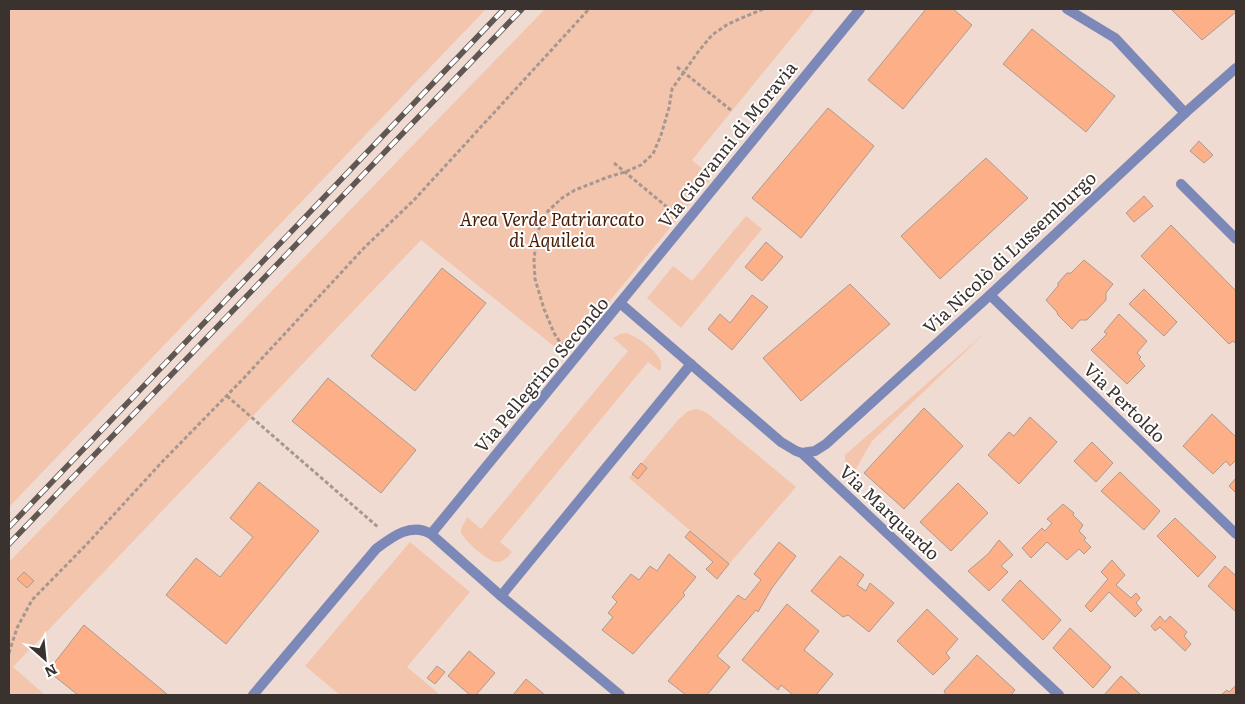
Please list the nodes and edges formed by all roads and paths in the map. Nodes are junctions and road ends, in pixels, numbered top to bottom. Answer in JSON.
{"nodes":[{"id":1,"x":588,"y":9,"type":"edge"},
{"id":2,"x":763,"y":9,"type":"edge"},
{"id":3,"x":860,"y":9,"type":"edge"},
{"id":4,"x":1067,"y":9,"type":"edge"},
{"id":5,"x":677,"y":67,"type":"dead end"},
{"id":6,"x":1236,"y":68,"type":"edge"},
{"id":7,"x":683,"y":72,"type":"junction"},
{"id":8,"x":732,"y":111,"type":"dead end"},
{"id":9,"x":1186,"y":113,"type":"junction"},
{"id":10,"x":614,"y":163,"type":"dead end"},
{"id":11,"x":625,"y":172,"type":"junction"},
{"id":12,"x":1181,"y":184,"type":"dead end"},
{"id":13,"x":686,"y":222,"type":"junction"},
{"id":14,"x":1236,"y":239,"type":"edge"},
{"id":15,"x":990,"y":295,"type":"junction"},
{"id":16,"x":620,"y":303,"type":"junction"},
{"id":17,"x":572,"y":361,"type":"junction"},
{"id":18,"x":690,"y":364,"type":"junction"},
{"id":19,"x":226,"y":396,"type":"junction"},
{"id":20,"x":802,"y":453,"type":"junction"},
{"id":21,"x":431,"y":534,"type":"junction"},
{"id":22,"x":1236,"y":534,"type":"edge"},
{"id":23,"x":390,"y":538,"type":"junction"},
{"id":24,"x":500,"y":596,"type":"junction"},
{"id":25,"x":9,"y":653,"type":"edge"},
{"id":26,"x":253,"y":695,"type":"edge"},
{"id":27,"x":620,"y":695,"type":"edge"},
{"id":28,"x":1059,"y":695,"type":"edge"}],
"edges":[{"from":1,"to":19,"type":"path"},
{"from":2,"to":7,"type":"path"},
{"from":3,"to":13,"type":"street","name":"Via Giovanni di Moravia"},
{"from":4,"to":9,"type":"street"},
{"from":5,"to":7,"type":"path"},
{"from":6,"to":9,"type":"street","name":"Via Nicolò di Lussemburgo"},
{"from":7,"to":8,"type":"path"},
{"from":7,"to":11,"type":"path"},
{"from":9,"to":15,"type":"street","name":"Via Nicolò di Lussemburgo"},
{"from":10,"to":11,"type":"path"},
{"from":11,"to":13,"type":"path"},
{"from":11,"to":17,"type":"path"},
{"from":12,"to":14,"type":"street"},
{"from":13,"to":16,"type":"street","name":"Via Giovanni di Moravia"},
{"from":15,"to":20,"type":"street","name":"Via Nicolò di Lussemburgo"},
{"from":15,"to":22,"type":"street","name":"Via Pertoldo"},
{"from":16,"to":17,"type":"street","name":"Via Pellegrino Secondo"},
{"from":16,"to":18,"type":"street","name":"Via Pellegrino Secondo"},
{"from":17,"to":21,"type":"street","name":"Via Pellegrino Secondo"},
{"from":18,"to":20,"type":"street","name":"Via Marquardo"},
{"from":18,"to":24,"type":"street"},
{"from":19,"to":23,"type":"path"},
{"from":19,"to":25,"type":"path"},
{"from":20,"to":28,"type":"street","name":"Via Marquardo"},
{"from":21,"to":23,"type":"street"},
{"from":21,"to":24,"type":"street"},
{"from":23,"to":26,"type":"street"},
{"from":24,"to":27,"type":"street"}]}
